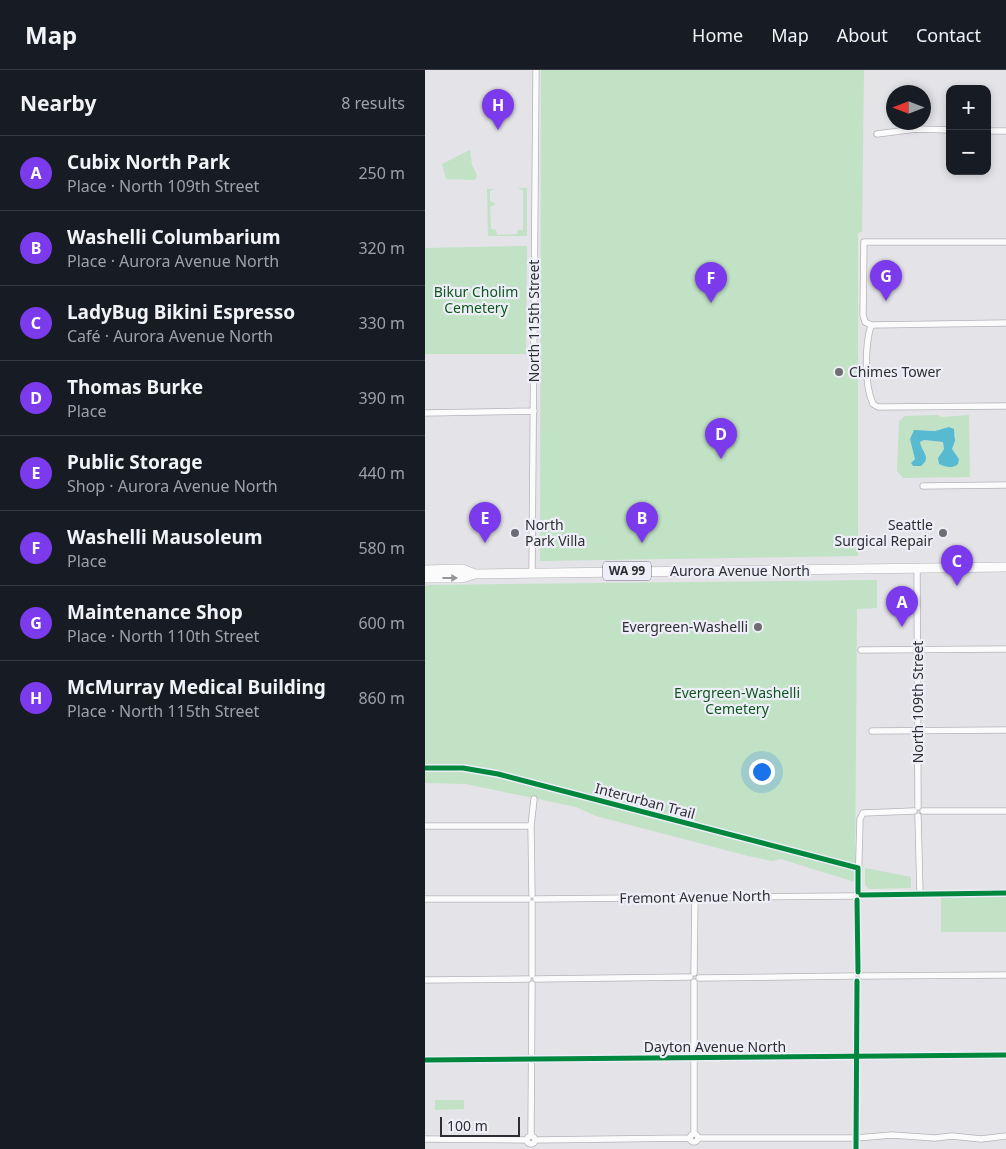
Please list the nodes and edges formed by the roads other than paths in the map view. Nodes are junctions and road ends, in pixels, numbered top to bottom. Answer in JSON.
{"nodes":[{"id":1,"x":536,"y":70,"type":"edge"},
{"id":2,"x":946,"y":130,"type":"edge"},
{"id":3,"x":991,"y":131,"type":"edge"},
{"id":4,"x":1006,"y":131,"type":"edge"},
{"id":5,"x":877,"y":134,"type":"dead end"},
{"id":6,"x":1006,"y":242,"type":"edge"},
{"id":7,"x":1006,"y":323,"type":"edge"},
{"id":8,"x":871,"y":325,"type":"junction"},
{"id":9,"x":1006,"y":406,"type":"edge"},
{"id":10,"x":533,"y":411,"type":"junction"},
{"id":11,"x":425,"y":413,"type":"edge"},
{"id":12,"x":1006,"y":485,"type":"edge"},
{"id":13,"x":923,"y":486,"type":"dead end"},
{"id":14,"x":917,"y":567,"type":"junction"},
{"id":15,"x":1006,"y":567,"type":"edge"},
{"id":16,"x":425,"y":570,"type":"edge"},
{"id":17,"x":533,"y":573,"type":"junction"},
{"id":18,"x":475,"y":574,"type":"junction"},
{"id":19,"x":425,"y":578,"type":"edge"},
{"id":20,"x":1006,"y":649,"type":"edge"},
{"id":21,"x":861,"y":650,"type":"dead end"},
{"id":22,"x":918,"y":650,"type":"junction"},
{"id":23,"x":918,"y":730,"type":"junction"},
{"id":24,"x":1006,"y":730,"type":"edge"},
{"id":25,"x":872,"y":731,"type":"dead end"},
{"id":26,"x":534,"y":799,"type":"dead end"},
{"id":27,"x":918,"y":811,"type":"junction"},
{"id":28,"x":1006,"y":811,"type":"edge"},
{"id":29,"x":425,"y":826,"type":"edge"},
{"id":30,"x":531,"y":826,"type":"junction"},
{"id":31,"x":1006,"y":893,"type":"edge"},
{"id":32,"x":920,"y":894,"type":"junction"},
{"id":33,"x":857,"y":896,"type":"junction"},
{"id":34,"x":695,"y":897,"type":"junction"},
{"id":35,"x":425,"y":899,"type":"edge"},
{"id":36,"x":532,"y":899,"type":"junction"},
{"id":37,"x":1006,"y":975,"type":"edge"},
{"id":38,"x":857,"y":976,"type":"junction"},
{"id":39,"x":694,"y":978,"type":"junction"},
{"id":40,"x":532,"y":979,"type":"junction"},
{"id":41,"x":425,"y":980,"type":"edge"},
{"id":42,"x":1006,"y":1055,"type":"edge"},
{"id":43,"x":856,"y":1057,"type":"junction"},
{"id":44,"x":695,"y":1058,"type":"junction"},
{"id":45,"x":531,"y":1059,"type":"junction"},
{"id":46,"x":425,"y":1060,"type":"edge"},
{"id":47,"x":1006,"y":1136,"type":"edge"},
{"id":48,"x":856,"y":1138,"type":"junction"},
{"id":49,"x":425,"y":1140,"type":"edge"},
{"id":50,"x":694,"y":1140,"type":"edge"},
{"id":51,"x":531,"y":1142,"type":"edge"},
{"id":52,"x":856,"y":1149,"type":"edge"}],
"edges":[{"from":1,"to":10,"type":"street","name":"North 115th Street"},
{"from":2,"to":5,"type":"street"},
{"from":3,"to":4,"type":"street"},
{"from":6,"to":8,"type":"street"},
{"from":7,"to":8,"type":"street"},
{"from":8,"to":9,"type":"street"},
{"from":10,"to":11,"type":"street"},
{"from":10,"to":17,"type":"street","name":"North 115th Street"},
{"from":12,"to":13,"type":"street"},
{"from":14,"to":15,"type":"highway","name":"Aurora Avenue North","number":"WA 99"},
{"from":14,"to":17,"type":"highway","name":"Aurora Avenue North","number":"WA 99"},
{"from":14,"to":22,"type":"street","name":"North 109th Street"},
{"from":16,"to":18,"type":"highway","name":"Aurora Avenue North","number":"WA 99"},
{"from":17,"to":18,"type":"highway","name":"Aurora Avenue North","number":"WA 99"},
{"from":19,"to":18,"type":"highway","name":"Aurora Avenue North","number":"WA 99","one_way":true},
{"from":20,"to":22,"type":"street"},
{"from":21,"to":22,"type":"street"},
{"from":22,"to":23,"type":"street","name":"North 109th Street"},
{"from":23,"to":24,"type":"street"},
{"from":23,"to":25,"type":"street"},
{"from":23,"to":27,"type":"street","name":"North 109th Street"},
{"from":26,"to":30,"type":"street"},
{"from":27,"to":28,"type":"street"},
{"from":27,"to":32,"type":"street","name":"North 109th Street"},
{"from":27,"to":33,"type":"street"},
{"from":29,"to":30,"type":"street"},
{"from":30,"to":36,"type":"street"},
{"from":31,"to":32,"type":"street","name":"Fremont Avenue North"},
{"from":32,"to":33,"type":"street","name":"Fremont Avenue North"},
{"from":33,"to":34,"type":"street","name":"Fremont Avenue North"},
{"from":33,"to":38,"type":"street"},
{"from":34,"to":36,"type":"street","name":"Fremont Avenue North"},
{"from":34,"to":39,"type":"street"},
{"from":35,"to":36,"type":"street","name":"Fremont Avenue North"},
{"from":36,"to":40,"type":"street"},
{"from":37,"to":38,"type":"street"},
{"from":38,"to":39,"type":"street"},
{"from":38,"to":43,"type":"street"},
{"from":39,"to":40,"type":"street"},
{"from":39,"to":44,"type":"street"},
{"from":40,"to":41,"type":"street"},
{"from":40,"to":45,"type":"street"},
{"from":42,"to":43,"type":"street","name":"Dayton Avenue North"},
{"from":43,"to":44,"type":"street","name":"Dayton Avenue North"},
{"from":43,"to":48,"type":"street"},
{"from":44,"to":45,"type":"street","name":"Dayton Avenue North"},
{"from":44,"to":50,"type":"street"},
{"from":45,"to":46,"type":"street","name":"Dayton Avenue North"},
{"from":45,"to":51,"type":"street"},
{"from":47,"to":48,"type":"street"},
{"from":48,"to":50,"type":"street"},
{"from":48,"to":52,"type":"street"},
{"from":49,"to":51,"type":"street"},
{"from":50,"to":51,"type":"street"}]}
